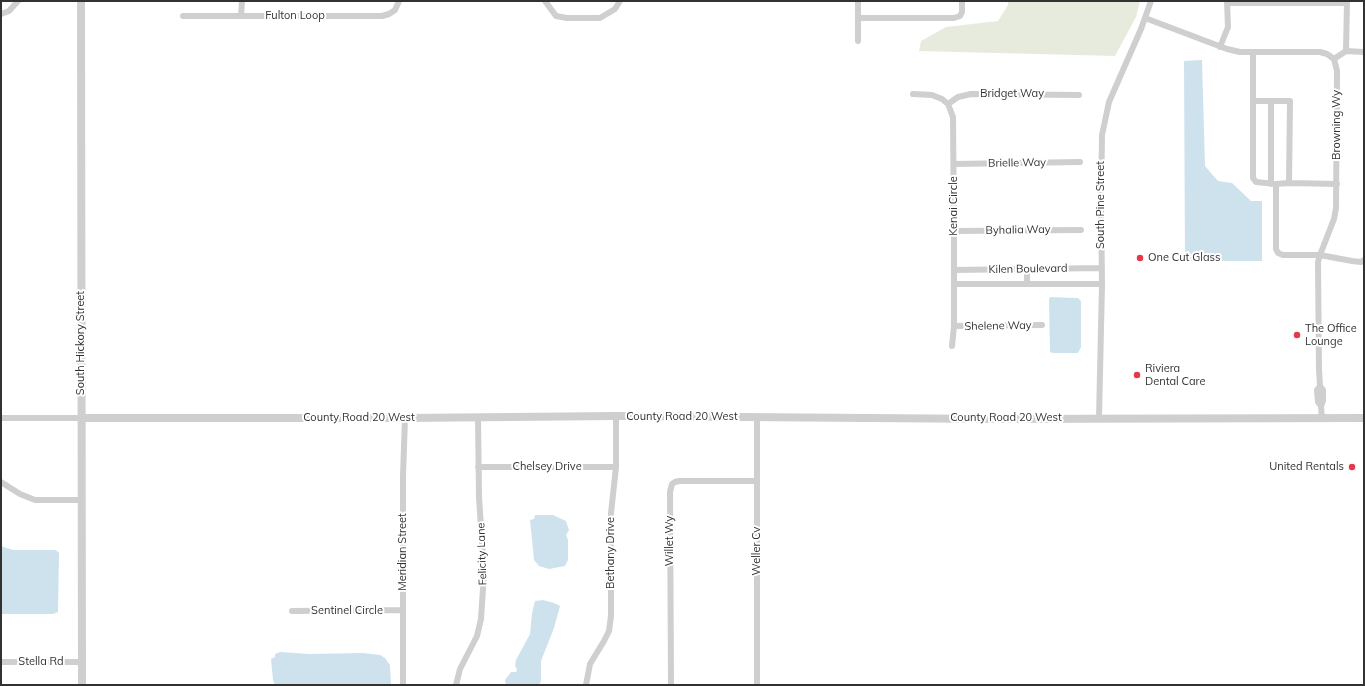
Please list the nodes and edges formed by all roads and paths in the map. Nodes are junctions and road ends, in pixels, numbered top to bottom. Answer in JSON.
{"nodes":[{"id":1,"x":18,"y":1,"type":"edge"},
{"id":2,"x":81,"y":1,"type":"edge"},
{"id":3,"x":242,"y":1,"type":"edge"},
{"id":4,"x":399,"y":1,"type":"edge"},
{"id":5,"x":545,"y":1,"type":"edge"},
{"id":6,"x":620,"y":1,"type":"edge"},
{"id":7,"x":858,"y":1,"type":"edge"},
{"id":8,"x":962,"y":1,"type":"edge"},
{"id":9,"x":1150,"y":1,"type":"edge"},
{"id":10,"x":1227,"y":2,"type":"edge"},
{"id":11,"x":1346,"y":2,"type":"edge"},
{"id":12,"x":615,"y":10,"type":"junction"},
{"id":13,"x":1,"y":14,"type":"edge"},
{"id":14,"x":620,"y":15,"type":"dead end"},
{"id":15,"x":183,"y":16,"type":"dead end"},
{"id":16,"x":241,"y":16,"type":"junction"},
{"id":17,"x":858,"y":18,"type":"junction"},
{"id":18,"x":1145,"y":18,"type":"junction"},
{"id":19,"x":858,"y":41,"type":"dead end"},
{"id":20,"x":1220,"y":47,"type":"junction"},
{"id":21,"x":1346,"y":51,"type":"junction"},
{"id":22,"x":1253,"y":52,"type":"junction"},
{"id":23,"x":1364,"y":52,"type":"edge"},
{"id":24,"x":1334,"y":59,"type":"junction"},
{"id":25,"x":913,"y":94,"type":"dead end"},
{"id":26,"x":1079,"y":95,"type":"dead end"},
{"id":27,"x":1253,"y":101,"type":"junction"},
{"id":28,"x":1271,"y":101,"type":"junction"},
{"id":29,"x":948,"y":104,"type":"junction"},
{"id":30,"x":1080,"y":162,"type":"dead end"},
{"id":31,"x":954,"y":164,"type":"junction"},
{"id":32,"x":1289,"y":183,"type":"junction"},
{"id":33,"x":1274,"y":184,"type":"junction"},
{"id":34,"x":1337,"y":184,"type":"junction"},
{"id":35,"x":1081,"y":230,"type":"dead end"},
{"id":36,"x":954,"y":231,"type":"junction"},
{"id":37,"x":1320,"y":255,"type":"junction"},
{"id":38,"x":1364,"y":260,"type":"edge"},
{"id":39,"x":1102,"y":268,"type":"junction"},
{"id":40,"x":1027,"y":269,"type":"junction"},
{"id":41,"x":954,"y":270,"type":"junction"},
{"id":42,"x":954,"y":284,"type":"junction"},
{"id":43,"x":1027,"y":284,"type":"junction"},
{"id":44,"x":1102,"y":284,"type":"junction"},
{"id":45,"x":1042,"y":325,"type":"dead end"},
{"id":46,"x":954,"y":326,"type":"junction"},
{"id":47,"x":952,"y":346,"type":"dead end"},
{"id":48,"x":616,"y":416,"type":"junction"},
{"id":49,"x":478,"y":417,"type":"junction"},
{"id":50,"x":757,"y":417,"type":"junction"},
{"id":51,"x":1,"y":418,"type":"edge"},
{"id":52,"x":81,"y":418,"type":"junction"},
{"id":53,"x":405,"y":418,"type":"junction"},
{"id":54,"x":1099,"y":418,"type":"junction"},
{"id":55,"x":1364,"y":418,"type":"edge"},
{"id":56,"x":1322,"y":419,"type":"junction"},
{"id":57,"x":478,"y":467,"type":"junction"},
{"id":58,"x":616,"y":468,"type":"junction"},
{"id":59,"x":757,"y":481,"type":"junction"},
{"id":60,"x":1,"y":482,"type":"edge"},
{"id":61,"x":81,"y":500,"type":"junction"},
{"id":62,"x":403,"y":610,"type":"junction"},
{"id":63,"x":292,"y":611,"type":"dead end"},
{"id":64,"x":1,"y":662,"type":"edge"},
{"id":65,"x":82,"y":662,"type":"junction"},
{"id":66,"x":82,"y":685,"type":"edge"},
{"id":67,"x":403,"y":685,"type":"edge"},
{"id":68,"x":456,"y":685,"type":"edge"},
{"id":69,"x":586,"y":685,"type":"edge"},
{"id":70,"x":671,"y":685,"type":"edge"},
{"id":71,"x":757,"y":685,"type":"edge"}],
"edges":[{"from":1,"to":13,"type":"street"},
{"from":2,"to":52,"type":"street","name":"South Hickory Street"},
{"from":3,"to":16,"type":"street"},
{"from":4,"to":16,"type":"street","name":"Fulton Loop"},
{"from":5,"to":12,"type":"street"},
{"from":6,"to":12,"type":"street"},
{"from":7,"to":17,"type":"street"},
{"from":8,"to":17,"type":"street"},
{"from":9,"to":18,"type":"street","name":"South Pine Street"},
{"from":10,"to":11,"type":"street"},
{"from":10,"to":20,"type":"street"},
{"from":11,"to":21,"type":"street"},
{"from":12,"to":14,"type":"street"},
{"from":15,"to":16,"type":"street","name":"Fulton Loop"},
{"from":17,"to":19,"type":"street"},
{"from":18,"to":20,"type":"street"},
{"from":18,"to":39,"type":"street","name":"South Pine Street"},
{"from":20,"to":22,"type":"street"},
{"from":21,"to":23,"type":"street"},
{"from":21,"to":24,"type":"street"},
{"from":22,"to":24,"type":"street"},
{"from":22,"to":27,"type":"street"},
{"from":24,"to":34,"type":"street","name":"Browning Wy"},
{"from":25,"to":29,"type":"street"},
{"from":26,"to":29,"type":"street","name":"Bridget Way"},
{"from":27,"to":28,"type":"street"},
{"from":27,"to":33,"type":"street"},
{"from":28,"to":32,"type":"street"},
{"from":28,"to":33,"type":"street"},
{"from":29,"to":31,"type":"street","name":"Kenai Circle"},
{"from":30,"to":31,"type":"street","name":"Brielle Way"},
{"from":31,"to":36,"type":"street","name":"Kenai Circle"},
{"from":32,"to":33,"type":"street"},
{"from":32,"to":34,"type":"street"},
{"from":33,"to":37,"type":"street"},
{"from":34,"to":37,"type":"street","name":"Browning Wy"},
{"from":35,"to":36,"type":"street","name":"Byhalia Way"},
{"from":36,"to":41,"type":"street","name":"Kenai Circle"},
{"from":37,"to":38,"type":"street"},
{"from":37,"to":56,"type":"street","name":"Browning Wy"},
{"from":39,"to":40,"type":"street","name":"Kilen Boulevard"},
{"from":39,"to":44,"type":"street","name":"South Pine Street"},
{"from":40,"to":41,"type":"street","name":"Kilen Boulevard"},
{"from":40,"to":43,"type":"street"},
{"from":41,"to":42,"type":"street","name":"Kenai Circle"},
{"from":42,"to":43,"type":"street","name":"Kilen Boulevard"},
{"from":42,"to":46,"type":"street","name":"Kenai Circle"},
{"from":43,"to":44,"type":"street","name":"Kilen Boulevard"},
{"from":44,"to":54,"type":"street","name":"South Pine Street"},
{"from":45,"to":46,"type":"street","name":"Shelene Way"},
{"from":46,"to":47,"type":"street","name":"Kenai Circle"},
{"from":48,"to":49,"type":"street","name":"County Road 20 West"},
{"from":48,"to":50,"type":"street","name":"County Road 20 West"},
{"from":48,"to":58,"type":"street","name":"Bethany Drive"},
{"from":49,"to":53,"type":"street","name":"County Road 20 West"},
{"from":49,"to":57,"type":"street","name":"Felicity Lane"},
{"from":50,"to":54,"type":"street","name":"County Road 20 West"},
{"from":50,"to":59,"type":"street","name":"Weller Cv"},
{"from":51,"to":52,"type":"street","name":"County Road 20 West"},
{"from":52,"to":53,"type":"street","name":"County Road 20 West"},
{"from":52,"to":61,"type":"street","name":"South Hickory Street"},
{"from":53,"to":62,"type":"street","name":"Meridian Street"},
{"from":54,"to":56,"type":"street","name":"County Road 20 West"},
{"from":55,"to":56,"type":"street","name":"County Road 20 West"},
{"from":57,"to":58,"type":"street","name":"Chelsey Drive"},
{"from":57,"to":68,"type":"street","name":"Felicity Lane"},
{"from":58,"to":69,"type":"street","name":"Bethany Drive"},
{"from":59,"to":70,"type":"street","name":"Willet Wy"},
{"from":59,"to":71,"type":"street","name":"Weller Cv"},
{"from":60,"to":61,"type":"street"},
{"from":61,"to":65,"type":"street","name":"South Hickory Street"},
{"from":62,"to":63,"type":"street","name":"Sentinel Circle"},
{"from":62,"to":67,"type":"street","name":"Meridian Street"},
{"from":64,"to":65,"type":"street","name":"Stella Rd"},
{"from":65,"to":66,"type":"street","name":"South Hickory Street"}]}
